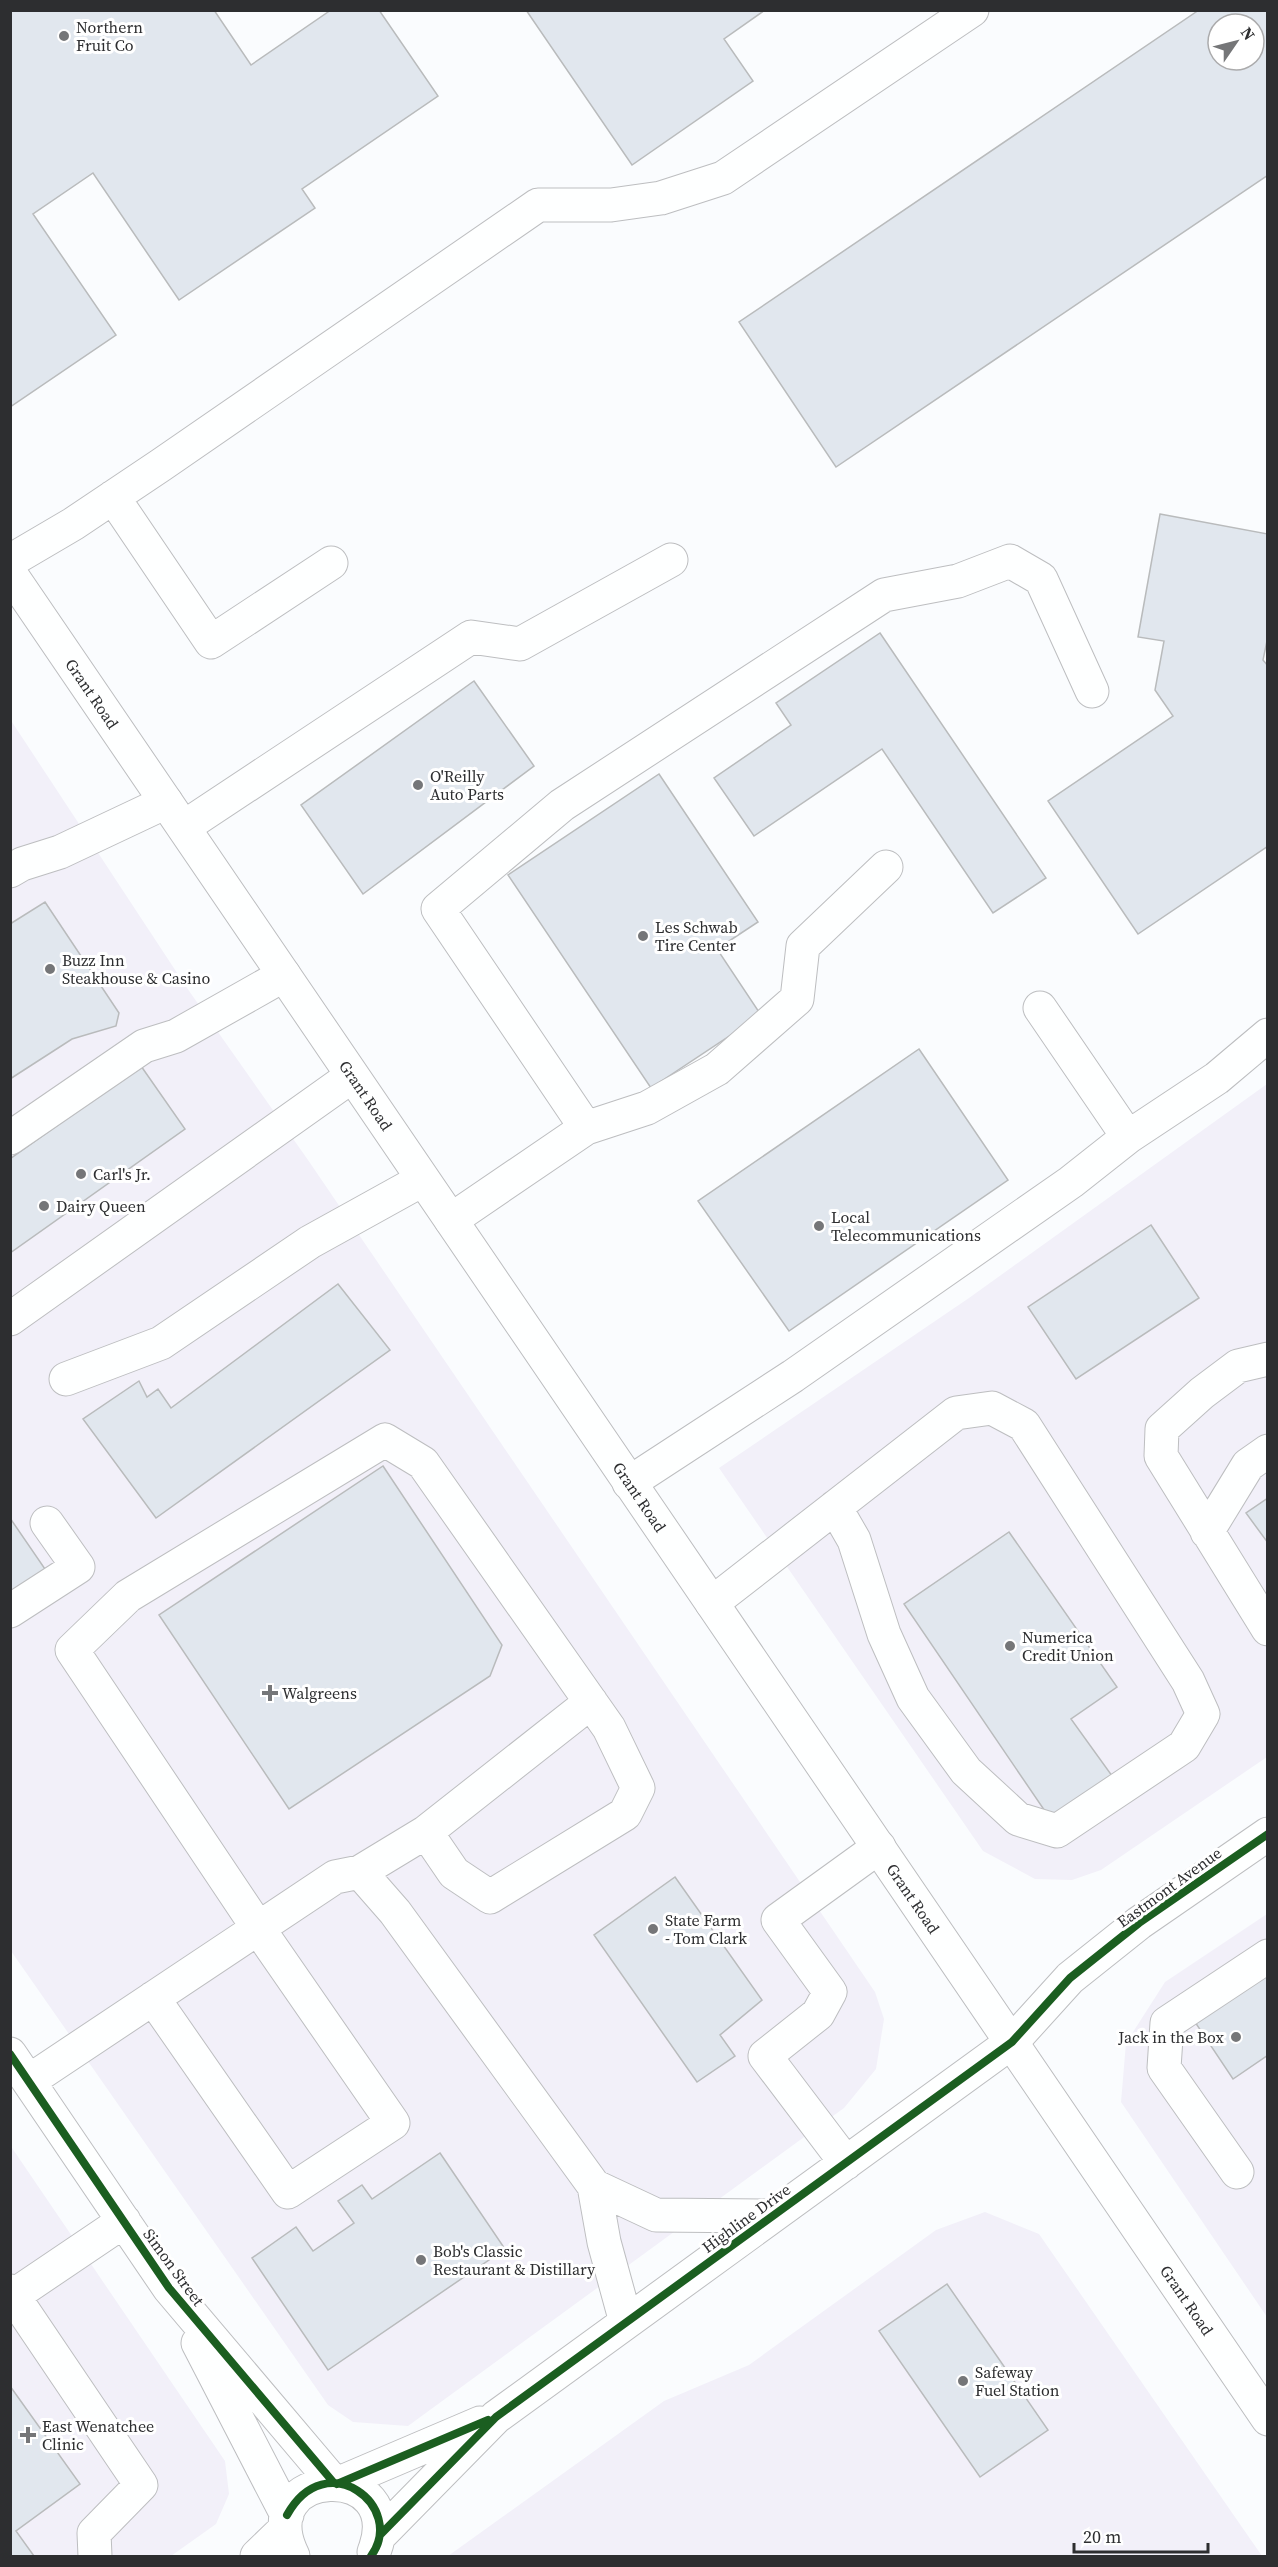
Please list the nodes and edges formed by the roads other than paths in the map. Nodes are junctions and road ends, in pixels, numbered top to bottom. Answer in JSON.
{"nodes":[{"id":1,"x":972,"y":10,"type":"edge"},
{"id":2,"x":113,"y":497,"type":"junction"},
{"id":3,"x":671,"y":560,"type":"dead end"},
{"id":4,"x":10,"y":561,"type":"edge"},
{"id":5,"x":331,"y":563,"type":"dead end"},
{"id":6,"x":10,"y":573,"type":"edge"},
{"id":7,"x":1092,"y":691,"type":"dead end"},
{"id":8,"x":175,"y":815,"type":"junction"},
{"id":9,"x":886,"y":867,"type":"dead end"},
{"id":10,"x":10,"y":871,"type":"edge"},
{"id":11,"x":284,"y":975,"type":"junction"},
{"id":12,"x":1040,"y":1008,"type":"dead end"},
{"id":13,"x":1268,"y":1035,"type":"edge"},
{"id":14,"x":352,"y":1076,"type":"junction"},
{"id":15,"x":586,"y":1128,"type":"junction"},
{"id":16,"x":1128,"y":1137,"type":"junction"},
{"id":17,"x":10,"y":1138,"type":"edge"},
{"id":18,"x":422,"y":1180,"type":"junction"},
{"id":19,"x":451,"y":1220,"type":"junction"},
{"id":20,"x":10,"y":1319,"type":"edge"},
{"id":21,"x":1268,"y":1359,"type":"edge"},
{"id":22,"x":66,"y":1379,"type":"dead end"},
{"id":23,"x":1268,"y":1451,"type":"edge"},
{"id":24,"x":629,"y":1483,"type":"junction"},
{"id":25,"x":835,"y":1507,"type":"junction"},
{"id":26,"x":47,"y":1523,"type":"dead end"},
{"id":27,"x":1207,"y":1532,"type":"junction"},
{"id":28,"x":712,"y":1603,"type":"junction"},
{"id":29,"x":10,"y":1611,"type":"edge"},
{"id":30,"x":1268,"y":1629,"type":"edge"},
{"id":31,"x":591,"y":1702,"type":"junction"},
{"id":32,"x":426,"y":1832,"type":"junction"},
{"id":33,"x":1268,"y":1834,"type":"edge"},
{"id":34,"x":879,"y":1847,"type":"junction"},
{"id":35,"x":360,"y":1872,"type":"junction"},
{"id":36,"x":258,"y":1928,"type":"junction"},
{"id":37,"x":1268,"y":1956,"type":"edge"},
{"id":38,"x":153,"y":1998,"type":"junction"},
{"id":39,"x":1012,"y":2042,"type":"junction"},
{"id":40,"x":10,"y":2054,"type":"edge"},
{"id":41,"x":29,"y":2081,"type":"junction"},
{"id":42,"x":846,"y":2163,"type":"junction"},
{"id":43,"x":1237,"y":2172,"type":"dead end"},
{"id":44,"x":594,"y":2186,"type":"junction"},
{"id":45,"x":772,"y":2216,"type":"junction"},
{"id":46,"x":124,"y":2221,"type":"junction"},
{"id":47,"x":169,"y":2288,"type":"junction"},
{"id":48,"x":12,"y":2295,"type":"edge"},
{"id":49,"x":626,"y":2322,"type":"junction"},
{"id":50,"x":496,"y":2417,"type":"junction"},
{"id":51,"x":1268,"y":2419,"type":"edge"},
{"id":52,"x":336,"y":2483,"type":"junction"},
{"id":53,"x":289,"y":2534,"type":"edge"},
{"id":54,"x":379,"y":2546,"type":"edge"},
{"id":55,"x":95,"y":2556,"type":"edge"},
{"id":56,"x":257,"y":2556,"type":"edge"}],
"edges":[{"from":1,"to":2,"type":"main road"},
{"from":2,"to":4,"type":"main road"},
{"from":2,"to":5,"type":"main road"},
{"from":3,"to":8,"type":"main road"},
{"from":6,"to":8,"type":"main road","name":"Grant Road"},
{"from":7,"to":15,"type":"main road"},
{"from":8,"to":10,"type":"main road"},
{"from":8,"to":11,"type":"main road","name":"Grant Road"},
{"from":9,"to":15,"type":"main road"},
{"from":11,"to":14,"type":"main road","name":"Grant Road"},
{"from":11,"to":17,"type":"main road"},
{"from":12,"to":16,"type":"main road"},
{"from":13,"to":16,"type":"main road"},
{"from":14,"to":18,"type":"main road","name":"Grant Road"},
{"from":14,"to":20,"type":"main road"},
{"from":15,"to":19,"type":"main road"},
{"from":16,"to":24,"type":"main road"},
{"from":18,"to":19,"type":"main road","name":"Grant Road"},
{"from":18,"to":22,"type":"main road"},
{"from":19,"to":24,"type":"main road","name":"Grant Road"},
{"from":21,"to":27,"type":"main road"},
{"from":23,"to":27,"type":"main road"},
{"from":24,"to":28,"type":"main road","name":"Grant Road"},
{"from":25,"to":25,"type":"main road"},
{"from":25,"to":28,"type":"main road"},
{"from":26,"to":29,"type":"main road"},
{"from":27,"to":30,"type":"main road"},
{"from":28,"to":34,"type":"main road","name":"Grant Road"},
{"from":31,"to":32,"type":"main road"},
{"from":31,"to":32,"type":"main road"},
{"from":31,"to":36,"type":"main road"},
{"from":32,"to":35,"type":"main road"},
{"from":33,"to":39,"type":"main road","name":"Eastmont Avenue"},
{"from":34,"to":39,"type":"main road","name":"Grant Road"},
{"from":34,"to":42,"type":"main road"},
{"from":35,"to":36,"type":"main road"},
{"from":35,"to":44,"type":"main road"},
{"from":36,"to":38,"type":"main road"},
{"from":36,"to":38,"type":"main road"},
{"from":37,"to":43,"type":"main road"},
{"from":38,"to":41,"type":"main road"},
{"from":39,"to":42,"type":"main road","name":"Highline Drive"},
{"from":39,"to":51,"type":"main road","name":"Grant Road"},
{"from":40,"to":41,"type":"main road","name":"Simon Street"},
{"from":41,"to":46,"type":"main road","name":"Simon Street"},
{"from":42,"to":45,"type":"main road","name":"Highline Drive"},
{"from":44,"to":45,"type":"main road"},
{"from":44,"to":49,"type":"main road"},
{"from":45,"to":49,"type":"main road","name":"Highline Drive"},
{"from":46,"to":47,"type":"main road","name":"Simon Street"},
{"from":46,"to":48,"type":"main road"},
{"from":47,"to":52,"type":"main road","name":"Simon Street"},
{"from":47,"to":53,"type":"main road","name":"Simon Street"},
{"from":48,"to":55,"type":"main road"},
{"from":49,"to":50,"type":"main road","name":"Highline Drive"},
{"from":50,"to":52,"type":"main road","name":"Highline Drive"},
{"from":50,"to":54,"type":"main road","name":"Highline Drive"},
{"from":52,"to":53,"type":"main road","name":"Highline Drive"},
{"from":52,"to":54,"type":"main road","name":"Highline Drive"},
{"from":53,"to":56,"type":"main road","name":"Highline Drive"}]}
